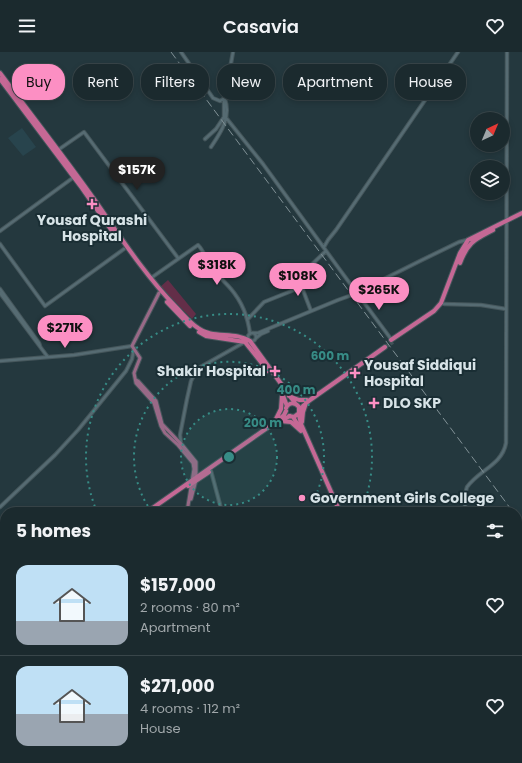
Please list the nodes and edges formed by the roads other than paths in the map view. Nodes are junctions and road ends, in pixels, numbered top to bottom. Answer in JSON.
{"nodes":[{"id":1,"x":180,"y":52,"type":"edge"},
{"id":2,"x":233,"y":52,"type":"edge"},
{"id":3,"x":458,"y":52,"type":"edge"},
{"id":4,"x":507,"y":52,"type":"edge"},
{"id":5,"x":231,"y":64,"type":"edge"},
{"id":6,"x":0,"y":73,"type":"edge"},
{"id":7,"x":0,"y":79,"type":"edge"},
{"id":8,"x":217,"y":100,"type":"edge"},
{"id":9,"x":225,"y":100,"type":"edge"},
{"id":10,"x":225,"y":100,"type":"edge"},
{"id":11,"x":30,"y":116,"type":"junction"},
{"id":12,"x":227,"y":118,"type":"junction"},
{"id":13,"x":205,"y":139,"type":"dead end"},
{"id":14,"x":211,"y":147,"type":"dead end"},
{"id":15,"x":58,"y":150,"type":"junction"},
{"id":16,"x":74,"y":178,"type":"junction"},
{"id":17,"x":522,"y":214,"type":"edge"},
{"id":18,"x":507,"y":221,"type":"junction"},
{"id":19,"x":0,"y":231,"type":"edge"},
{"id":20,"x":468,"y":240,"type":"junction"},
{"id":21,"x":0,"y":244,"type":"edge"},
{"id":22,"x":324,"y":248,"type":"junction"},
{"id":23,"x":124,"y":249,"type":"junction"},
{"id":24,"x":326,"y":251,"type":"junction"},
{"id":25,"x":178,"y":258,"type":"junction"},
{"id":26,"x":455,"y":271,"type":"junction"},
{"id":27,"x":150,"y":278,"type":"junction"},
{"id":28,"x":301,"y":284,"type":"junction"},
{"id":29,"x":0,"y":289,"type":"edge"},
{"id":30,"x":356,"y":292,"type":"junction"},
{"id":31,"x":0,"y":293,"type":"edge"},
{"id":32,"x":159,"y":293,"type":"junction"},
{"id":33,"x":444,"y":304,"type":"junction"},
{"id":34,"x":506,"y":308,"type":"junction"},
{"id":35,"x":176,"y":309,"type":"junction"},
{"id":36,"x":311,"y":311,"type":"junction"},
{"id":37,"x":248,"y":319,"type":"junction"},
{"id":38,"x":273,"y":327,"type":"junction"},
{"id":39,"x":252,"y":334,"type":"junction"},
{"id":40,"x":256,"y":338,"type":"junction"},
{"id":41,"x":244,"y":340,"type":"junction"},
{"id":42,"x":392,"y":340,"type":"junction"},
{"id":43,"x":40,"y":346,"type":"junction"},
{"id":44,"x":384,"y":346,"type":"tunnel mouth"},
{"id":45,"x":133,"y":347,"type":"junction"},
{"id":46,"x":47,"y":357,"type":"junction"},
{"id":47,"x":0,"y":361,"type":"edge"},
{"id":48,"x":136,"y":380,"type":"junction"},
{"id":49,"x":282,"y":392,"type":"junction"},
{"id":50,"x":289,"y":396,"type":"junction"},
{"id":51,"x":307,"y":402,"type":"junction"},
{"id":52,"x":295,"y":404,"type":"junction"},
{"id":53,"x":286,"y":409,"type":"junction"},
{"id":54,"x":299,"y":412,"type":"junction"},
{"id":55,"x":292,"y":417,"type":"junction"},
{"id":56,"x":280,"y":421,"type":"junction"},
{"id":57,"x":274,"y":423,"type":"junction"},
{"id":58,"x":303,"y":432,"type":"junction"},
{"id":59,"x":180,"y":443,"type":"junction"},
{"id":60,"x":194,"y":463,"type":"junction"},
{"id":61,"x":210,"y":471,"type":"junction"},
{"id":62,"x":194,"y":481,"type":"junction"},
{"id":63,"x":0,"y":507,"type":"edge"},
{"id":64,"x":155,"y":507,"type":"edge"},
{"id":65,"x":159,"y":507,"type":"edge"},
{"id":66,"x":189,"y":507,"type":"edge"},
{"id":67,"x":221,"y":507,"type":"edge"},
{"id":68,"x":337,"y":507,"type":"edge"},
{"id":69,"x":465,"y":507,"type":"edge"}],
"edges":[{"from":1,"to":8,"type":"street"},
{"from":2,"to":5,"type":"street"},
{"from":3,"to":22,"type":"street"},
{"from":4,"to":18,"type":"street"},
{"from":6,"to":11,"type":"highway"},
{"from":7,"to":11,"type":"highway"},
{"from":9,"to":12,"type":"street"},
{"from":10,"to":13,"type":"street"},
{"from":11,"to":15,"type":"highway"},
{"from":11,"to":16,"type":"highway"},
{"from":12,"to":14,"type":"street"},
{"from":12,"to":22,"type":"street"},
{"from":15,"to":25,"type":"street"},
{"from":15,"to":27,"type":"highway"},
{"from":16,"to":19,"type":"street"},
{"from":16,"to":23,"type":"highway"},
{"from":17,"to":18,"type":"highway"},
{"from":18,"to":20,"type":"highway"},
{"from":18,"to":26,"type":"highway"},
{"from":18,"to":34,"type":"street"},
{"from":20,"to":26,"type":"highway"},
{"from":20,"to":30,"type":"street"},
{"from":21,"to":23,"type":"street"},
{"from":22,"to":24,"type":"street"},
{"from":23,"to":32,"type":"highway"},
{"from":24,"to":28,"type":"street"},
{"from":24,"to":30,"type":"street"},
{"from":25,"to":27,"type":"street"},
{"from":25,"to":37,"type":"street"},
{"from":26,"to":33,"type":"highway"},
{"from":26,"to":42,"type":"highway"},
{"from":27,"to":35,"type":"highway"},
{"from":28,"to":36,"type":"street"},
{"from":28,"to":37,"type":"street"},
{"from":29,"to":43,"type":"street"},
{"from":30,"to":36,"type":"street"},
{"from":30,"to":42,"type":"street"},
{"from":31,"to":43,"type":"street"},
{"from":32,"to":35,"type":"highway"},
{"from":32,"to":45,"type":"main road"},
{"from":33,"to":34,"type":"street"},
{"from":33,"to":42,"type":"highway"},
{"from":34,"to":69,"type":"street"},
{"from":35,"to":41,"type":"highway"},
{"from":36,"to":38,"type":"street"},
{"from":37,"to":39,"type":"street"},
{"from":38,"to":39,"type":"street"},
{"from":38,"to":40,"type":"street"},
{"from":39,"to":40,"type":"street"},
{"from":39,"to":41,"type":"street"},
{"from":40,"to":41,"type":"street"},
{"from":41,"to":49,"type":"highway"},
{"from":41,"to":50,"type":"highway"},
{"from":41,"to":59,"type":"street"},
{"from":43,"to":46,"type":"street"},
{"from":44,"to":51,"type":"highway"},
{"from":45,"to":46,"type":"street"},
{"from":45,"to":48,"type":"main road"},
{"from":45,"to":63,"type":"street"},
{"from":46,"to":47,"type":"street"},
{"from":48,"to":59,"type":"main road"},
{"from":48,"to":60,"type":"main road"},
{"from":49,"to":53,"type":"highway"},
{"from":49,"to":57,"type":"highway"},
{"from":50,"to":51,"type":"highway"},
{"from":50,"to":52,"type":"highway"},
{"from":51,"to":52,"type":"highway"},
{"from":51,"to":54,"type":"highway"},
{"from":51,"to":58,"type":"highway"},
{"from":52,"to":53,"type":"highway"},
{"from":52,"to":54,"type":"highway"},
{"from":53,"to":55,"type":"highway"},
{"from":53,"to":57,"type":"highway"},
{"from":54,"to":55,"type":"highway"},
{"from":54,"to":58,"type":"highway"},
{"from":55,"to":56,"type":"highway"},
{"from":55,"to":58,"type":"highway"},
{"from":56,"to":58,"type":"highway"},
{"from":56,"to":61,"type":"highway"},
{"from":57,"to":62,"type":"highway"},
{"from":58,"to":68,"type":"highway"},
{"from":59,"to":60,"type":"main road"},
{"from":60,"to":62,"type":"main road"},
{"from":61,"to":62,"type":"highway"},
{"from":61,"to":67,"type":"street"},
{"from":62,"to":64,"type":"highway"},
{"from":62,"to":65,"type":"highway"},
{"from":62,"to":66,"type":"main road"}]}
